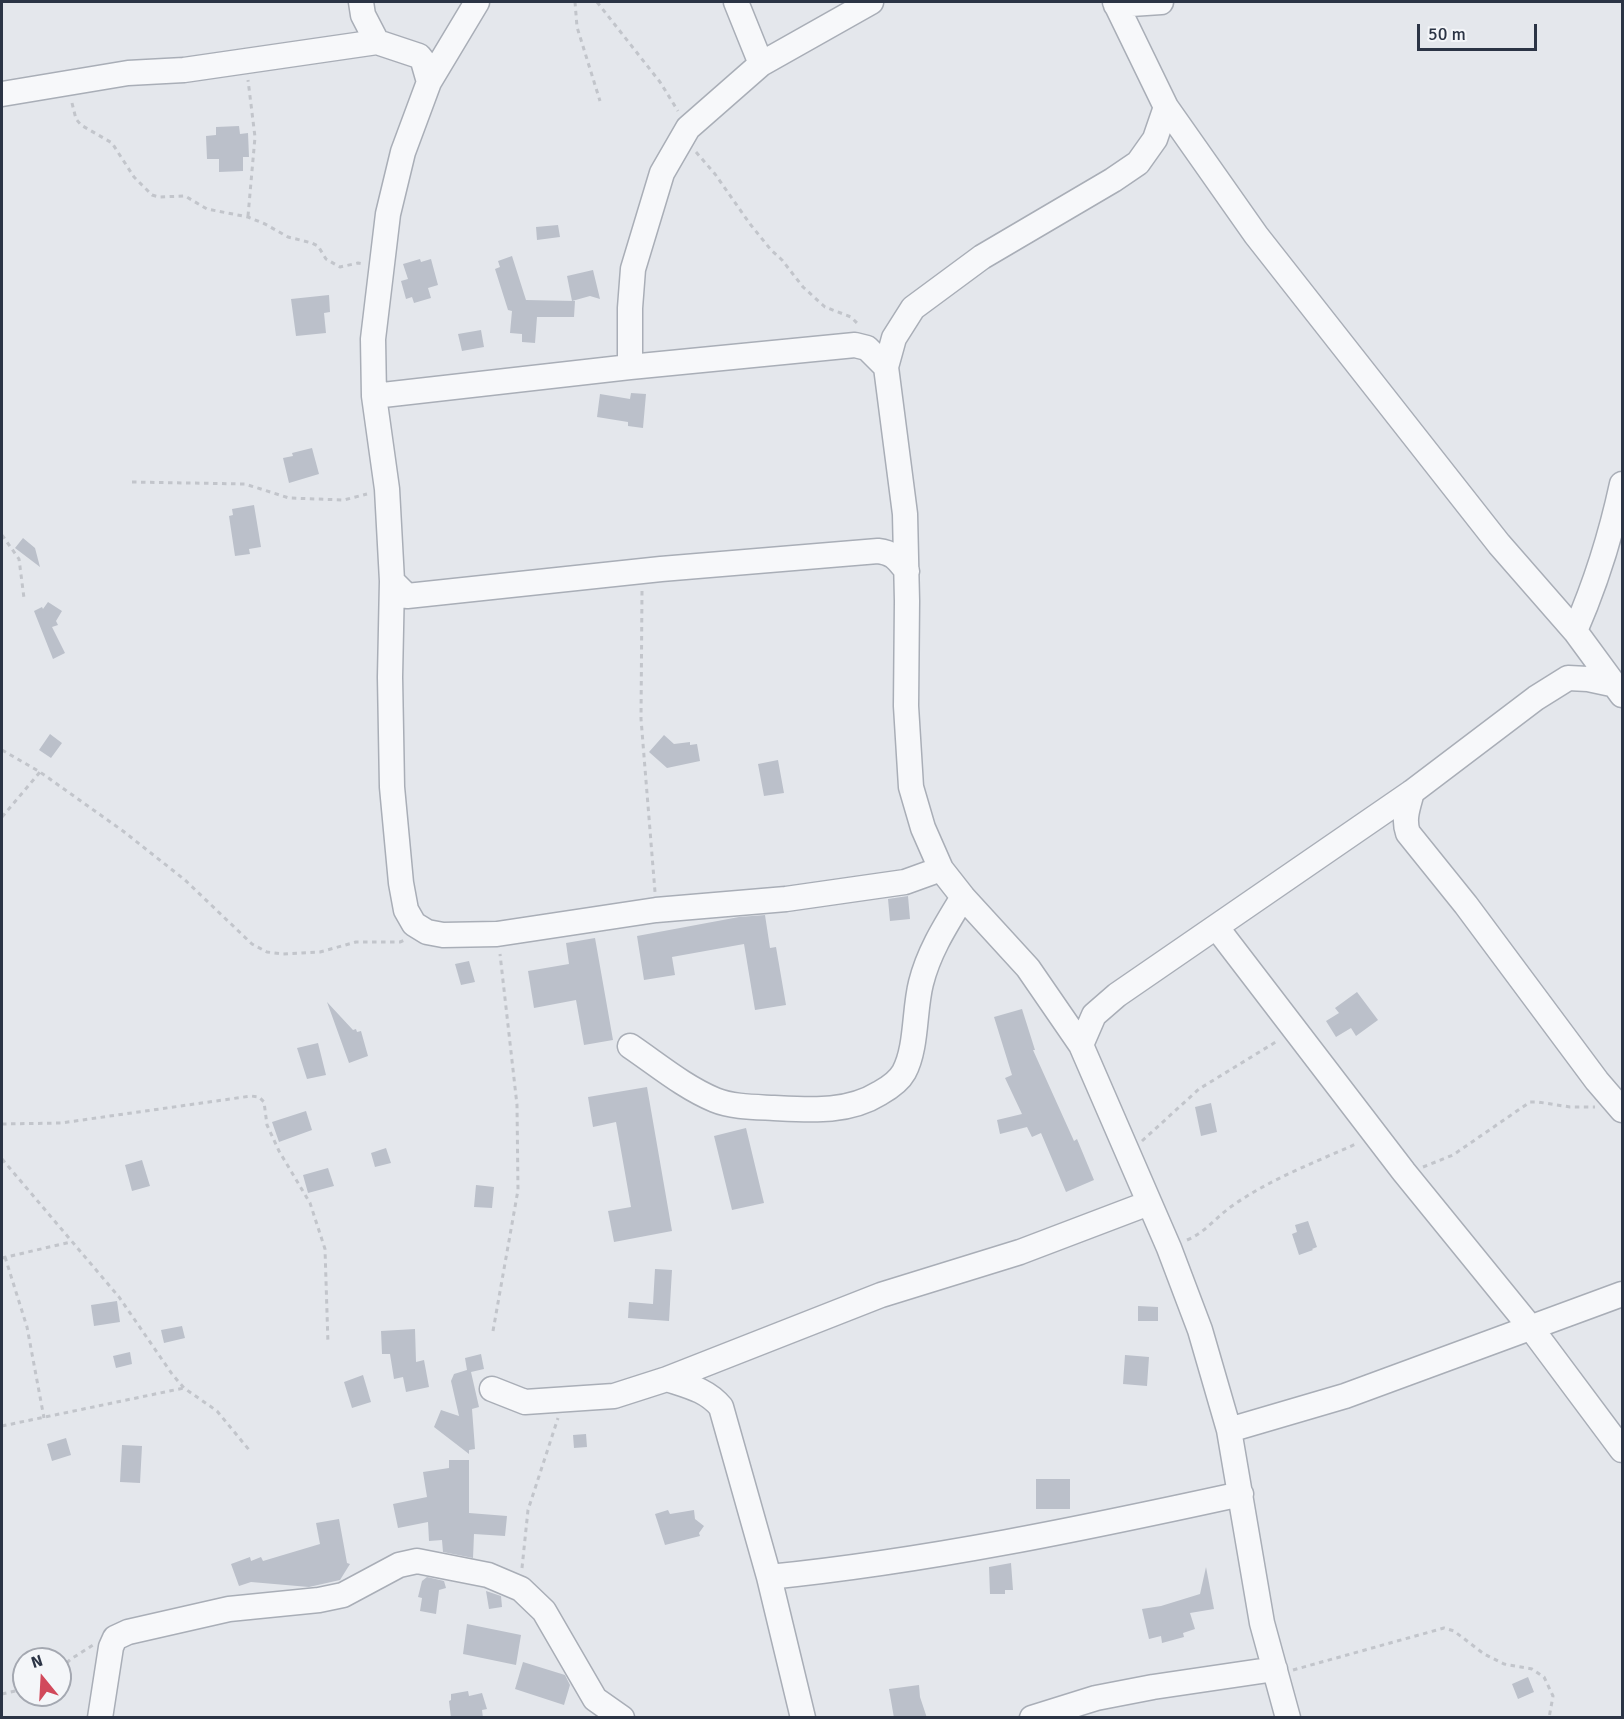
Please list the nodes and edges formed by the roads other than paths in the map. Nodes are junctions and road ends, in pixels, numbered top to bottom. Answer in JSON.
{"nodes":[{"id":1,"x":361,"y":2,"type":"edge"},
{"id":2,"x":477,"y":2,"type":"edge"},
{"id":3,"x":736,"y":2,"type":"edge"},
{"id":4,"x":871,"y":2,"type":"edge"},
{"id":5,"x":1161,"y":2,"type":"edge"},
{"id":6,"x":1116,"y":3,"type":"edge"},
{"id":7,"x":377,"y":42,"type":"junction"},
{"id":8,"x":761,"y":64,"type":"junction"},
{"id":9,"x":429,"y":82,"type":"junction"},
{"id":10,"x":2,"y":94,"type":"edge"},
{"id":11,"x":1166,"y":107,"type":"junction"},
{"id":12,"x":630,"y":367,"type":"junction"},
{"id":13,"x":886,"y":367,"type":"junction"},
{"id":14,"x":374,"y":396,"type":"junction"},
{"id":15,"x":1623,"y":484,"type":"edge"},
{"id":16,"x":907,"y":571,"type":"junction"},
{"id":17,"x":392,"y":580,"type":"junction"},
{"id":18,"x":1579,"y":636,"type":"junction"},
{"id":19,"x":1568,"y":678,"type":"junction"},
{"id":20,"x":1619,"y":690,"type":"edge"},
{"id":21,"x":1412,"y":792,"type":"junction"},
{"id":22,"x":941,"y":869,"type":"junction"},
{"id":23,"x":963,"y":897,"type":"junction"},
{"id":24,"x":1217,"y":928,"type":"junction"},
{"id":25,"x":1061,"y":1013,"type":"junction"},
{"id":26,"x":1094,"y":1015,"type":"junction"},
{"id":27,"x":1081,"y":1045,"type":"junction"},
{"id":28,"x":630,"y":1046,"type":"dead end"},
{"id":29,"x":1622,"y":1109,"type":"edge"},
{"id":30,"x":1149,"y":1203,"type":"junction"},
{"id":31,"x":1623,"y":1294,"type":"edge"},
{"id":32,"x":1531,"y":1328,"type":"junction"},
{"id":33,"x":667,"y":1380,"type":"junction"},
{"id":34,"x":492,"y":1389,"type":"dead end"},
{"id":35,"x":1229,"y":1430,"type":"junction"},
{"id":36,"x":1623,"y":1450,"type":"edge"},
{"id":37,"x":1241,"y":1494,"type":"junction"},
{"id":38,"x":769,"y":1576,"type":"junction"},
{"id":39,"x":1276,"y":1672,"type":"junction"},
{"id":40,"x":100,"y":1718,"type":"edge"},
{"id":41,"x":622,"y":1718,"type":"edge"},
{"id":42,"x":803,"y":1718,"type":"edge"},
{"id":43,"x":1032,"y":1718,"type":"edge"},
{"id":44,"x":1288,"y":1718,"type":"edge"}],
"edges":[{"from":1,"to":7,"type":"street"},
{"from":2,"to":9,"type":"street"},
{"from":3,"to":8,"type":"street"},
{"from":4,"to":8,"type":"street"},
{"from":5,"to":6,"type":"street"},
{"from":6,"to":11,"type":"street"},
{"from":7,"to":9,"type":"street"},
{"from":7,"to":10,"type":"street"},
{"from":8,"to":12,"type":"street"},
{"from":9,"to":14,"type":"street"},
{"from":11,"to":13,"type":"street"},
{"from":11,"to":18,"type":"street"},
{"from":12,"to":13,"type":"street"},
{"from":12,"to":14,"type":"street"},
{"from":13,"to":16,"type":"street"},
{"from":14,"to":17,"type":"street"},
{"from":15,"to":18,"type":"street"},
{"from":16,"to":17,"type":"street"},
{"from":16,"to":22,"type":"street"},
{"from":17,"to":22,"type":"street"},
{"from":18,"to":19,"type":"street"},
{"from":18,"to":20,"type":"street"},
{"from":19,"to":20,"type":"street"},
{"from":19,"to":21,"type":"street"},
{"from":21,"to":24,"type":"street"},
{"from":21,"to":29,"type":"street"},
{"from":22,"to":23,"type":"street"},
{"from":23,"to":25,"type":"street"},
{"from":23,"to":28,"type":"street"},
{"from":24,"to":26,"type":"street"},
{"from":24,"to":32,"type":"street"},
{"from":25,"to":26,"type":"street"},
{"from":25,"to":27,"type":"street"},
{"from":26,"to":27,"type":"street"},
{"from":27,"to":30,"type":"street"},
{"from":30,"to":33,"type":"street"},
{"from":30,"to":35,"type":"street"},
{"from":31,"to":32,"type":"street"},
{"from":32,"to":35,"type":"street"},
{"from":32,"to":36,"type":"street"},
{"from":33,"to":34,"type":"street"},
{"from":33,"to":38,"type":"street"},
{"from":35,"to":37,"type":"street"},
{"from":37,"to":38,"type":"street"},
{"from":37,"to":39,"type":"street"},
{"from":38,"to":42,"type":"street"},
{"from":39,"to":43,"type":"street"},
{"from":39,"to":44,"type":"street"},
{"from":40,"to":41,"type":"street"}]}
